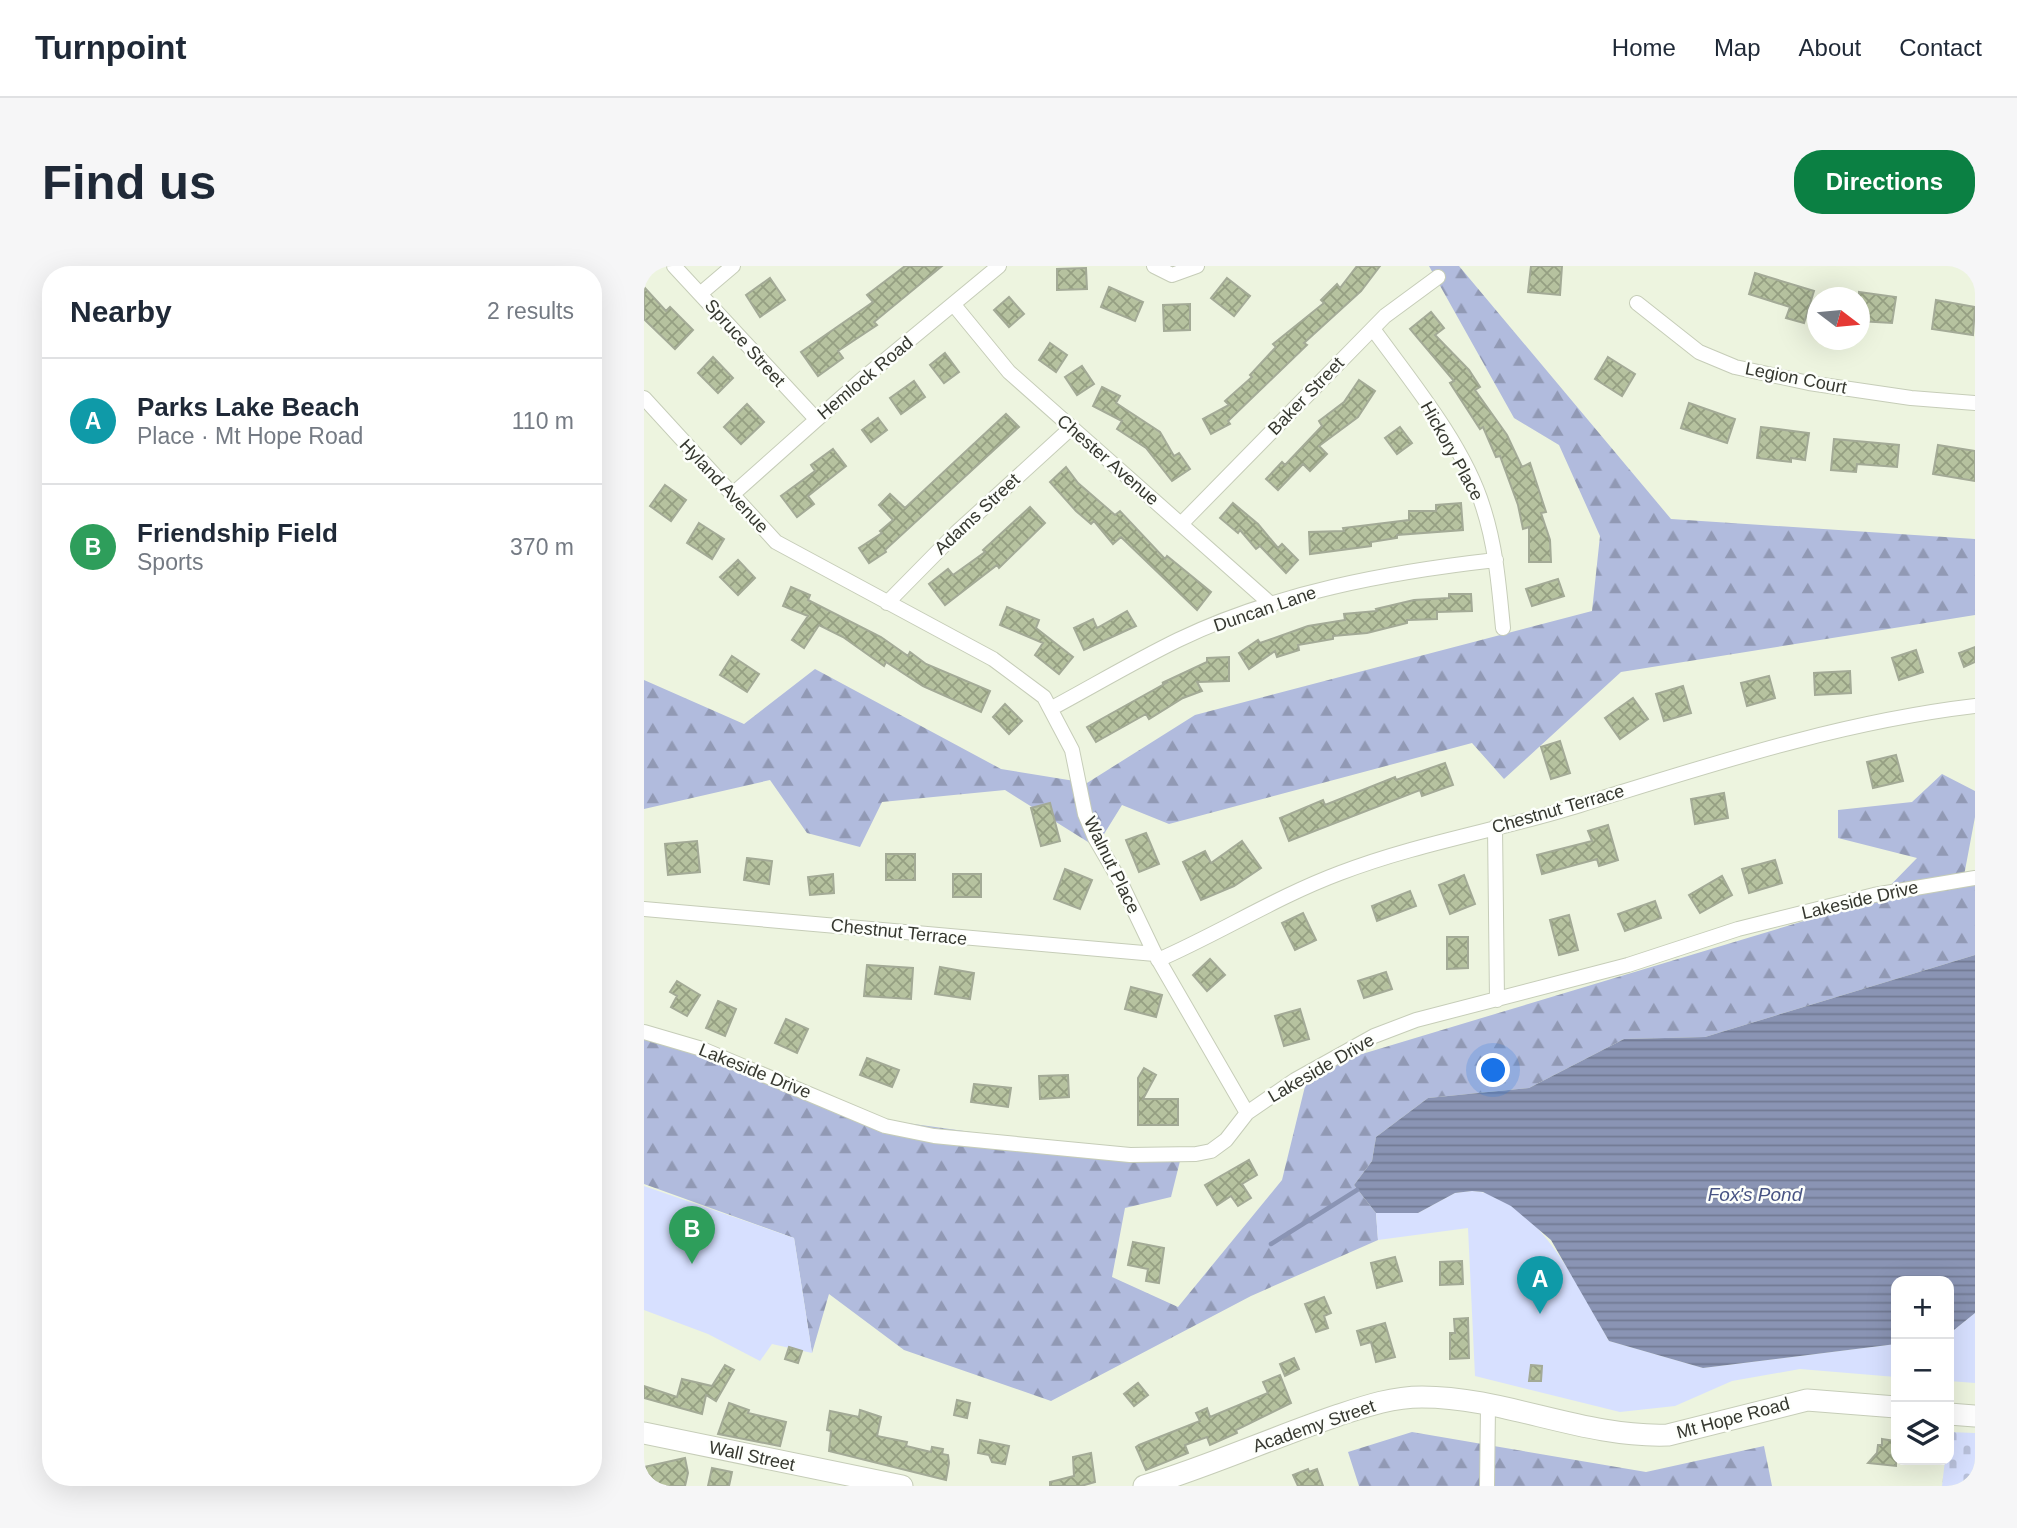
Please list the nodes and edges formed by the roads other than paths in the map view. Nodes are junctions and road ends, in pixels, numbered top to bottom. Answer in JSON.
{"nodes":[{"id":1,"x":674,"y":266,"type":"edge"},
{"id":2,"x":733,"y":266,"type":"edge"},
{"id":3,"x":999,"y":266,"type":"edge"},
{"id":4,"x":1154,"y":266,"type":"edge"},
{"id":5,"x":1197,"y":266,"type":"edge"},
{"id":6,"x":1438,"y":277,"type":"dead end"},
{"id":7,"x":700,"y":294,"type":"junction"},
{"id":8,"x":1637,"y":303,"type":"dead end"},
{"id":9,"x":954,"y":305,"type":"junction"},
{"id":10,"x":1373,"y":329,"type":"junction"},
{"id":11,"x":644,"y":398,"type":"edge"},
{"id":12,"x":1975,"y":403,"type":"edge"},
{"id":13,"x":816,"y":419,"type":"junction"},
{"id":14,"x":1071,"y":428,"type":"junction"},
{"id":15,"x":733,"y":494,"type":"junction"},
{"id":16,"x":1182,"y":523,"type":"junction"},
{"id":17,"x":1496,"y":559,"type":"junction"},
{"id":18,"x":887,"y":603,"type":"junction"},
{"id":19,"x":1272,"y":604,"type":"junction"},
{"id":20,"x":1503,"y":628,"type":"dead end"},
{"id":21,"x":1975,"y":706,"type":"edge"},
{"id":22,"x":1052,"y":709,"type":"junction"},
{"id":23,"x":1495,"y":827,"type":"junction"},
{"id":24,"x":1975,"y":878,"type":"edge"},
{"id":25,"x":644,"y":909,"type":"edge"},
{"id":26,"x":1156,"y":957,"type":"junction"},
{"id":27,"x":1497,"y":1000,"type":"junction"},
{"id":28,"x":644,"y":1032,"type":"edge"},
{"id":29,"x":1247,"y":1113,"type":"junction"},
{"id":30,"x":1488,"y":1406,"type":"junction"},
{"id":31,"x":1891,"y":1407,"type":"edge"},
{"id":32,"x":1954,"y":1414,"type":"edge"},
{"id":33,"x":1975,"y":1416,"type":"edge"},
{"id":34,"x":644,"y":1433,"type":"edge"},
{"id":35,"x":902,"y":1486,"type":"edge"},
{"id":36,"x":1144,"y":1486,"type":"edge"},
{"id":37,"x":1487,"y":1486,"type":"edge"}],
"edges":[{"from":1,"to":7,"type":"street","name":"Spruce Street"},
{"from":2,"to":7,"type":"street"},
{"from":3,"to":9,"type":"street","name":"Hemlock Road"},
{"from":4,"to":5,"type":"street"},
{"from":6,"to":10,"type":"street","name":"Baker Street"},
{"from":7,"to":13,"type":"street","name":"Spruce Street"},
{"from":8,"to":12,"type":"street","name":"Legion Court"},
{"from":9,"to":13,"type":"street","name":"Hemlock Road"},
{"from":9,"to":14,"type":"street","name":"Chester Avenue"},
{"from":10,"to":16,"type":"street","name":"Baker Street"},
{"from":10,"to":17,"type":"street","name":"Hickory Place"},
{"from":11,"to":15,"type":"street","name":"Hyland Avenue"},
{"from":13,"to":15,"type":"street","name":"Hemlock Road"},
{"from":14,"to":16,"type":"street","name":"Chester Avenue"},
{"from":14,"to":18,"type":"street","name":"Adams Street"},
{"from":15,"to":18,"type":"street","name":"Hyland Avenue"},
{"from":16,"to":19,"type":"street","name":"Chester Avenue"},
{"from":17,"to":19,"type":"street","name":"Duncan Lane"},
{"from":17,"to":20,"type":"street","name":"Hickory Place"},
{"from":18,"to":22,"type":"street","name":"Walnut Place"},
{"from":19,"to":22,"type":"street","name":"Duncan Lane"},
{"from":21,"to":23,"type":"street","name":"Chestnut Terrace"},
{"from":22,"to":26,"type":"street","name":"Walnut Place"},
{"from":23,"to":26,"type":"street","name":"Chestnut Terrace"},
{"from":23,"to":27,"type":"street"},
{"from":24,"to":27,"type":"street","name":"Lakeside Drive"},
{"from":25,"to":26,"type":"street","name":"Chestnut Terrace"},
{"from":26,"to":29,"type":"street","name":"Walnut Place"},
{"from":27,"to":29,"type":"street","name":"Lakeside Drive"},
{"from":28,"to":29,"type":"street","name":"Lakeside Drive"},
{"from":30,"to":31,"type":"street","name":"Mt Hope Road"},
{"from":30,"to":36,"type":"street","name":"Academy Street"},
{"from":30,"to":37,"type":"street"},
{"from":32,"to":33,"type":"street"},
{"from":34,"to":35,"type":"street","name":"Wall Street"}]}
